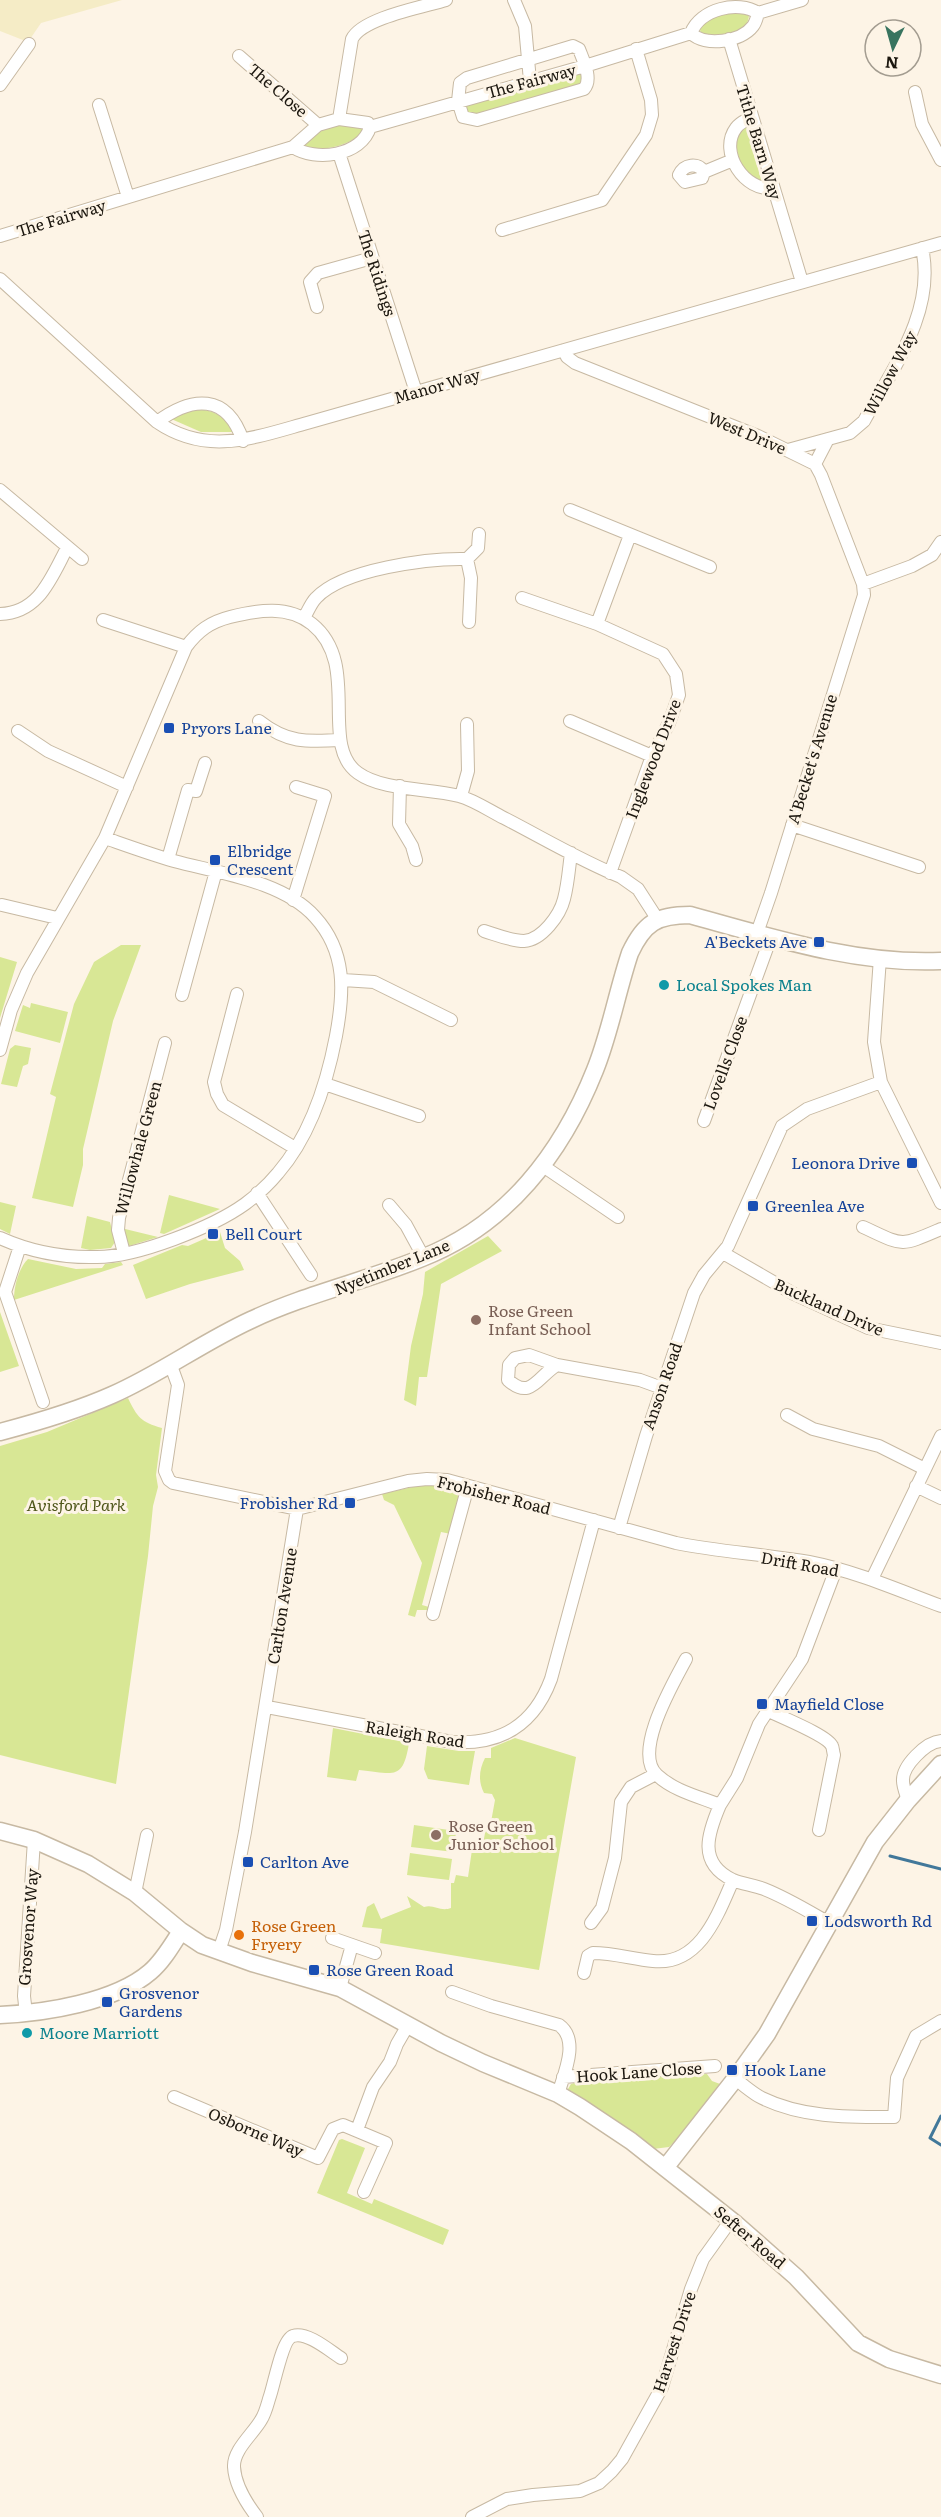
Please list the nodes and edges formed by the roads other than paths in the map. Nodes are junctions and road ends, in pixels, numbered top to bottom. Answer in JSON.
{"nodes":[{"id":1,"x":446,"y":0,"type":"edge"},
{"id":2,"x":514,"y":0,"type":"edge"},
{"id":3,"x":802,"y":0,"type":"edge"},
{"id":4,"x":719,"y":3,"type":"edge"},
{"id":5,"x":759,"y":13,"type":"junction"},
{"id":6,"x":691,"y":33,"type":"junction"},
{"id":7,"x":729,"y":39,"type":"junction"},
{"id":8,"x":29,"y":44,"type":"dead end"},
{"id":9,"x":636,"y":49,"type":"junction"},
{"id":10,"x":239,"y":56,"type":"dead end"},
{"id":11,"x":528,"y":61,"type":"junction"},
{"id":12,"x":585,"y":66,"type":"junction"},
{"id":13,"x":530,"y":81,"type":"junction"},
{"id":14,"x":0,"y":85,"type":"edge"},
{"id":15,"x":915,"y":92,"type":"dead end"},
{"id":16,"x":458,"y":101,"type":"junction"},
{"id":17,"x":99,"y":105,"type":"dead end"},
{"id":18,"x":752,"y":117,"type":"junction"},
{"id":19,"x":339,"y":119,"type":"junction"},
{"id":20,"x":318,"y":125,"type":"junction"},
{"id":21,"x":370,"y":126,"type":"junction"},
{"id":22,"x":293,"y":147,"type":"junction"},
{"id":23,"x":339,"y":153,"type":"junction"},
{"id":24,"x":733,"y":160,"type":"junction"},
{"id":25,"x":941,"y":160,"type":"edge"},
{"id":26,"x":704,"y":172,"type":"dead end"},
{"id":27,"x":773,"y":188,"type":"junction"},
{"id":28,"x":128,"y":197,"type":"junction"},
{"id":29,"x":502,"y":230,"type":"dead end"},
{"id":30,"x":0,"y":236,"type":"edge"},
{"id":31,"x":941,"y":243,"type":"edge"},
{"id":32,"x":922,"y":248,"type":"junction"},
{"id":33,"x":372,"y":258,"type":"junction"},
{"id":34,"x":0,"y":279,"type":"edge"},
{"id":35,"x":802,"y":282,"type":"junction"},
{"id":36,"x":317,"y":307,"type":"dead end"},
{"id":37,"x":564,"y":350,"type":"junction"},
{"id":38,"x":416,"y":392,"type":"junction"},
{"id":39,"x":157,"y":422,"type":"junction"},
{"id":40,"x":828,"y":439,"type":"junction"},
{"id":41,"x":243,"y":441,"type":"junction"},
{"id":42,"x":788,"y":450,"type":"junction"},
{"id":43,"x":815,"y":464,"type":"junction"},
{"id":44,"x":0,"y":490,"type":"edge"},
{"id":45,"x":570,"y":510,"type":"dead end"},
{"id":46,"x":479,"y":534,"type":"dead end"},
{"id":47,"x":630,"y":535,"type":"junction"},
{"id":48,"x":941,"y":542,"type":"edge"},
{"id":49,"x":67,"y":548,"type":"junction"},
{"id":50,"x":936,"y":553,"type":"edge"},
{"id":51,"x":81,"y":559,"type":"dead end"},
{"id":52,"x":466,"y":559,"type":"junction"},
{"id":53,"x":710,"y":567,"type":"dead end"},
{"id":54,"x":863,"y":584,"type":"junction"},
{"id":55,"x":522,"y":598,"type":"dead end"},
{"id":56,"x":0,"y":614,"type":"edge"},
{"id":57,"x":304,"y":618,"type":"junction"},
{"id":58,"x":103,"y":620,"type":"dead end"},
{"id":59,"x":469,"y":622,"type":"dead end"},
{"id":60,"x":597,"y":624,"type":"junction"},
{"id":61,"x":186,"y":647,"type":"junction"},
{"id":62,"x":259,"y":721,"type":"dead end"},
{"id":63,"x":570,"y":721,"type":"dead end"},
{"id":64,"x":467,"y":724,"type":"dead end"},
{"id":65,"x":18,"y":731,"type":"dead end"},
{"id":66,"x":340,"y":740,"type":"junction"},
{"id":67,"x":652,"y":756,"type":"junction"},
{"id":68,"x":205,"y":763,"type":"dead end"},
{"id":69,"x":400,"y":786,"type":"junction"},
{"id":70,"x":127,"y":787,"type":"junction"},
{"id":71,"x":296,"y":787,"type":"dead end"},
{"id":72,"x":461,"y":796,"type":"junction"},
{"id":73,"x":792,"y":825,"type":"junction"},
{"id":74,"x":105,"y":838,"type":"junction"},
{"id":75,"x":571,"y":853,"type":"junction"},
{"id":76,"x":168,"y":859,"type":"junction"},
{"id":77,"x":416,"y":860,"type":"dead end"},
{"id":78,"x":919,"y":867,"type":"dead end"},
{"id":79,"x":216,"y":871,"type":"junction"},
{"id":80,"x":610,"y":873,"type":"junction"},
{"id":81,"x":293,"y":900,"type":"junction"},
{"id":82,"x":2,"y":905,"type":"dead end"},
{"id":83,"x":57,"y":918,"type":"junction"},
{"id":84,"x":658,"y":920,"type":"junction"},
{"id":85,"x":484,"y":931,"type":"dead end"},
{"id":86,"x":764,"y":935,"type":"junction"},
{"id":87,"x":880,"y":958,"type":"junction"},
{"id":88,"x":941,"y":961,"type":"edge"},
{"id":89,"x":343,"y":980,"type":"junction"},
{"id":90,"x":237,"y":994,"type":"dead end"},
{"id":91,"x":182,"y":995,"type":"dead end"},
{"id":92,"x":451,"y":1020,"type":"dead end"},
{"id":93,"x":165,"y":1043,"type":"dead end"},
{"id":94,"x":0,"y":1050,"type":"edge"},
{"id":95,"x":881,"y":1082,"type":"junction"},
{"id":96,"x":325,"y":1084,"type":"junction"},
{"id":97,"x":419,"y":1116,"type":"dead end"},
{"id":98,"x":704,"y":1121,"type":"dead end"},
{"id":99,"x":296,"y":1148,"type":"junction"},
{"id":100,"x":543,"y":1166,"type":"junction"},
{"id":101,"x":938,"y":1187,"type":"edge"},
{"id":102,"x":257,"y":1193,"type":"junction"},
{"id":103,"x":941,"y":1203,"type":"edge"},
{"id":104,"x":389,"y":1205,"type":"dead end"},
{"id":105,"x":618,"y":1217,"type":"dead end"},
{"id":106,"x":863,"y":1227,"type":"dead end"},
{"id":107,"x":941,"y":1229,"type":"edge"},
{"id":108,"x":0,"y":1238,"type":"edge"},
{"id":109,"x":20,"y":1246,"type":"junction"},
{"id":110,"x":124,"y":1253,"type":"junction"},
{"id":111,"x":723,"y":1254,"type":"junction"},
{"id":112,"x":424,"y":1258,"type":"junction"},
{"id":113,"x":311,"y":1275,"type":"dead end"},
{"id":114,"x":941,"y":1343,"type":"edge"},
{"id":115,"x":170,"y":1363,"type":"junction"},
{"id":116,"x":556,"y":1365,"type":"dead end"},
{"id":117,"x":662,"y":1388,"type":"junction"},
{"id":118,"x":43,"y":1402,"type":"dead end"},
{"id":119,"x":787,"y":1415,"type":"dead end"},
{"id":120,"x":0,"y":1432,"type":"edge"},
{"id":121,"x":941,"y":1436,"type":"edge"},
{"id":122,"x":925,"y":1469,"type":"junction"},
{"id":123,"x":468,"y":1486,"type":"junction"},
{"id":124,"x":916,"y":1486,"type":"junction"},
{"id":125,"x":941,"y":1498,"type":"edge"},
{"id":126,"x":297,"y":1509,"type":"junction"},
{"id":127,"x":594,"y":1520,"type":"junction"},
{"id":128,"x":619,"y":1528,"type":"junction"},
{"id":129,"x":654,"y":1537,"type":"joint"},
{"id":130,"x":836,"y":1569,"type":"junction"},
{"id":131,"x":872,"y":1579,"type":"junction"},
{"id":132,"x":941,"y":1605,"type":"edge"},
{"id":133,"x":433,"y":1614,"type":"dead end"},
{"id":134,"x":686,"y":1659,"type":"dead end"},
{"id":135,"x":267,"y":1707,"type":"junction"},
{"id":136,"x":767,"y":1710,"type":"junction"},
{"id":137,"x":941,"y":1741,"type":"edge"},
{"id":138,"x":941,"y":1764,"type":"edge"},
{"id":139,"x":656,"y":1774,"type":"junction"},
{"id":140,"x":908,"y":1800,"type":"junction"},
{"id":141,"x":720,"y":1805,"type":"junction"},
{"id":142,"x":819,"y":1830,"type":"dead end"},
{"id":143,"x":0,"y":1831,"type":"edge"},
{"id":144,"x":147,"y":1835,"type":"dead end"},
{"id":145,"x":34,"y":1840,"type":"junction"},
{"id":146,"x":733,"y":1880,"type":"junction"},
{"id":147,"x":135,"y":1893,"type":"junction"},
{"id":148,"x":602,"y":1908,"type":"junction"},
{"id":149,"x":616,"y":1911,"type":"dead end"},
{"id":150,"x":591,"y":1923,"type":"dead end"},
{"id":151,"x":829,"y":1923,"type":"junction"},
{"id":152,"x":181,"y":1931,"type":"junction"},
{"id":153,"x":332,"y":1938,"type":"dead end"},
{"id":154,"x":352,"y":1945,"type":"junction"},
{"id":155,"x":219,"y":1951,"type":"junction"},
{"id":156,"x":375,"y":1953,"type":"dead end"},
{"id":157,"x":584,"y":1972,"type":"dead end"},
{"id":158,"x":340,"y":1988,"type":"junction"},
{"id":159,"x":452,"y":1992,"type":"dead end"},
{"id":160,"x":26,"y":2014,"type":"junction"},
{"id":161,"x":0,"y":2015,"type":"edge"},
{"id":162,"x":941,"y":2021,"type":"edge"},
{"id":163,"x":408,"y":2025,"type":"junction"},
{"id":164,"x":715,"y":2066,"type":"dead end"},
{"id":165,"x":563,"y":2077,"type":"junction"},
{"id":166,"x":735,"y":2079,"type":"junction"},
{"id":167,"x":558,"y":2094,"type":"junction"},
{"id":168,"x":174,"y":2097,"type":"dead end"},
{"id":169,"x":357,"y":2130,"type":"junction"},
{"id":170,"x":665,"y":2168,"type":"junction"},
{"id":171,"x":364,"y":2192,"type":"dead end"},
{"id":172,"x":731,"y":2220,"type":"junction"},
{"id":173,"x":341,"y":2358,"type":"dead end"},
{"id":174,"x":941,"y":2375,"type":"edge"},
{"id":175,"x":257,"y":2517,"type":"edge"},
{"id":176,"x":472,"y":2517,"type":"edge"}],
"edges":[{"from":1,"to":19,"type":"street"},
{"from":2,"to":11,"type":"street"},
{"from":3,"to":5,"type":"street"},
{"from":4,"to":5,"type":"street"},
{"from":4,"to":6,"type":"street"},
{"from":5,"to":7,"type":"street"},
{"from":6,"to":7,"type":"street"},
{"from":6,"to":9,"type":"street","name":"The Fairway"},
{"from":7,"to":18,"type":"street","name":"Tithe Barn Way"},
{"from":8,"to":14,"type":"street"},
{"from":9,"to":12,"type":"street","name":"The Fairway"},
{"from":9,"to":29,"type":"street"},
{"from":10,"to":20,"type":"street","name":"The Close"},
{"from":11,"to":12,"type":"street"},
{"from":11,"to":13,"type":"street"},
{"from":11,"to":16,"type":"street"},
{"from":12,"to":13,"type":"street","name":"The Fairway"},
{"from":12,"to":16,"type":"street"},
{"from":13,"to":16,"type":"street","name":"The Fairway"},
{"from":15,"to":25,"type":"street"},
{"from":16,"to":21,"type":"street","name":"The Fairway"},
{"from":17,"to":28,"type":"street"},
{"from":18,"to":24,"type":"street"},
{"from":18,"to":27,"type":"street","name":"Tithe Barn Way"},
{"from":19,"to":20,"type":"street","name":"The Fairway"},
{"from":19,"to":21,"type":"street","name":"The Fairway"},
{"from":20,"to":22,"type":"street","name":"The Fairway"},
{"from":21,"to":23,"type":"street","name":"The Fairway"},
{"from":22,"to":23,"type":"street"},
{"from":22,"to":28,"type":"street","name":"The Fairway"},
{"from":23,"to":33,"type":"street","name":"The Ridings"},
{"from":24,"to":26,"type":"street"},
{"from":24,"to":27,"type":"street"},
{"from":27,"to":35,"type":"street","name":"Tithe Barn Way"},
{"from":28,"to":30,"type":"street","name":"The Fairway"},
{"from":31,"to":32,"type":"street","name":"Manor Way"},
{"from":32,"to":35,"type":"street","name":"Manor Way"},
{"from":32,"to":40,"type":"street","name":"Willow Way"},
{"from":33,"to":36,"type":"street"},
{"from":33,"to":38,"type":"street","name":"The Ridings"},
{"from":34,"to":39,"type":"street","name":"Manor Way"},
{"from":35,"to":37,"type":"street","name":"Manor Way"},
{"from":37,"to":38,"type":"street","name":"Manor Way"},
{"from":37,"to":42,"type":"street","name":"West Drive"},
{"from":38,"to":41,"type":"street","name":"Manor Way"},
{"from":39,"to":41,"type":"street","name":"Manor Way"},
{"from":39,"to":41,"type":"street"},
{"from":40,"to":42,"type":"street","name":"Willow Way"},
{"from":40,"to":43,"type":"street"},
{"from":42,"to":43,"type":"street","name":"West Drive"},
{"from":43,"to":54,"type":"street"},
{"from":44,"to":49,"type":"street"},
{"from":45,"to":47,"type":"street"},
{"from":46,"to":52,"type":"street"},
{"from":47,"to":53,"type":"street"},
{"from":47,"to":60,"type":"street"},
{"from":48,"to":50,"type":"street"},
{"from":49,"to":51,"type":"street"},
{"from":49,"to":56,"type":"street"},
{"from":50,"to":54,"type":"street"},
{"from":52,"to":57,"type":"street"},
{"from":52,"to":59,"type":"street"},
{"from":54,"to":73,"type":"street","name":"A'Becket's Avenue"},
{"from":55,"to":60,"type":"street","name":"Inglewood Drive"},
{"from":57,"to":61,"type":"street"},
{"from":57,"to":66,"type":"street"},
{"from":58,"to":61,"type":"street"},
{"from":60,"to":67,"type":"street","name":"Inglewood Drive"},
{"from":61,"to":70,"type":"street"},
{"from":62,"to":66,"type":"street"},
{"from":63,"to":67,"type":"street"},
{"from":64,"to":72,"type":"street"},
{"from":65,"to":70,"type":"street"},
{"from":66,"to":69,"type":"street"},
{"from":67,"to":80,"type":"street","name":"Inglewood Drive"},
{"from":68,"to":76,"type":"street"},
{"from":69,"to":72,"type":"street"},
{"from":69,"to":77,"type":"street"},
{"from":70,"to":74,"type":"street"},
{"from":71,"to":81,"type":"street"},
{"from":72,"to":75,"type":"street"},
{"from":73,"to":78,"type":"street"},
{"from":73,"to":86,"type":"street","name":"A'Becket's Avenue"},
{"from":74,"to":76,"type":"street"},
{"from":74,"to":83,"type":"street"},
{"from":75,"to":80,"type":"street"},
{"from":75,"to":85,"type":"street"},
{"from":76,"to":79,"type":"street"},
{"from":79,"to":81,"type":"street"},
{"from":79,"to":91,"type":"street"},
{"from":80,"to":84,"type":"street"},
{"from":81,"to":89,"type":"street"},
{"from":82,"to":83,"type":"street"},
{"from":83,"to":94,"type":"street"},
{"from":84,"to":86,"type":"street"},
{"from":84,"to":100,"type":"street","name":"Nyetimber Lane"},
{"from":86,"to":87,"type":"street"},
{"from":86,"to":98,"type":"street","name":"Lovells Close"},
{"from":87,"to":88,"type":"street"},
{"from":87,"to":95,"type":"street"},
{"from":89,"to":92,"type":"street"},
{"from":89,"to":96,"type":"street"},
{"from":90,"to":99,"type":"street"},
{"from":93,"to":110,"type":"street","name":"Willowhale Green"},
{"from":95,"to":101,"type":"street"},
{"from":95,"to":111,"type":"street","name":"Anson Road"},
{"from":96,"to":97,"type":"street"},
{"from":96,"to":99,"type":"street"},
{"from":99,"to":102,"type":"street"},
{"from":100,"to":105,"type":"street"},
{"from":100,"to":112,"type":"street","name":"Nyetimber Lane"},
{"from":101,"to":103,"type":"street"},
{"from":102,"to":110,"type":"street"},
{"from":102,"to":113,"type":"street"},
{"from":104,"to":112,"type":"street"},
{"from":106,"to":107,"type":"street"},
{"from":108,"to":109,"type":"street"},
{"from":109,"to":110,"type":"street"},
{"from":109,"to":118,"type":"street"},
{"from":111,"to":114,"type":"street","name":"Buckland Drive"},
{"from":111,"to":117,"type":"street","name":"Anson Road"},
{"from":112,"to":115,"type":"street","name":"Nyetimber Lane"},
{"from":115,"to":120,"type":"street","name":"Nyetimber Lane"},
{"from":115,"to":126,"type":"street"},
{"from":116,"to":117,"type":"street"},
{"from":117,"to":128,"type":"street","name":"Anson Road"},
{"from":119,"to":122,"type":"street"},
{"from":121,"to":122,"type":"street"},
{"from":122,"to":124,"type":"street"},
{"from":123,"to":126,"type":"street","name":"Frobisher Road"},
{"from":123,"to":127,"type":"street","name":"Frobisher Road"},
{"from":123,"to":133,"type":"street"},
{"from":124,"to":125,"type":"street"},
{"from":124,"to":131,"type":"street"},
{"from":126,"to":135,"type":"street","name":"Carlton Avenue"},
{"from":127,"to":128,"type":"street","name":"Frobisher Road"},
{"from":127,"to":135,"type":"street","name":"Raleigh Road"},
{"from":128,"to":129,"type":"street","name":"Frobisher Road"},
{"from":129,"to":130,"type":"street","name":"Drift Road"},
{"from":130,"to":131,"type":"street","name":"Drift Road"},
{"from":130,"to":136,"type":"street"},
{"from":131,"to":132,"type":"street","name":"Drift Road"},
{"from":134,"to":139,"type":"street"},
{"from":135,"to":155,"type":"street","name":"Carlton Avenue"},
{"from":136,"to":141,"type":"street"},
{"from":136,"to":142,"type":"street"},
{"from":137,"to":140,"type":"street"},
{"from":138,"to":140,"type":"street"},
{"from":139,"to":141,"type":"street"},
{"from":139,"to":148,"type":"street"},
{"from":140,"to":151,"type":"street"},
{"from":141,"to":146,"type":"street"},
{"from":143,"to":145,"type":"street"},
{"from":144,"to":147,"type":"street"},
{"from":145,"to":147,"type":"street"},
{"from":145,"to":160,"type":"street","name":"Grosvenor Way"},
{"from":146,"to":151,"type":"street"},
{"from":146,"to":157,"type":"street"},
{"from":147,"to":152,"type":"street"},
{"from":148,"to":149,"type":"street"},
{"from":148,"to":150,"type":"street"},
{"from":151,"to":166,"type":"street"},
{"from":152,"to":155,"type":"street"},
{"from":152,"to":160,"type":"street"},
{"from":153,"to":154,"type":"street"},
{"from":154,"to":156,"type":"street"},
{"from":154,"to":158,"type":"street"},
{"from":155,"to":158,"type":"street"},
{"from":158,"to":163,"type":"street"},
{"from":159,"to":165,"type":"street"},
{"from":160,"to":161,"type":"street"},
{"from":162,"to":166,"type":"street"},
{"from":163,"to":167,"type":"street"},
{"from":163,"to":169,"type":"street"},
{"from":164,"to":165,"type":"street","name":"Hook Lane Close"},
{"from":165,"to":167,"type":"street"},
{"from":166,"to":170,"type":"street"},
{"from":167,"to":170,"type":"street","name":"Sefter Road"},
{"from":168,"to":169,"type":"street","name":"Osborne Way"},
{"from":169,"to":171,"type":"street","name":"Osborne Way"},
{"from":170,"to":172,"type":"street","name":"Sefter Road"},
{"from":172,"to":174,"type":"street","name":"Sefter Road"},
{"from":172,"to":176,"type":"street","name":"Harvest Drive"},
{"from":173,"to":175,"type":"street"}]}
